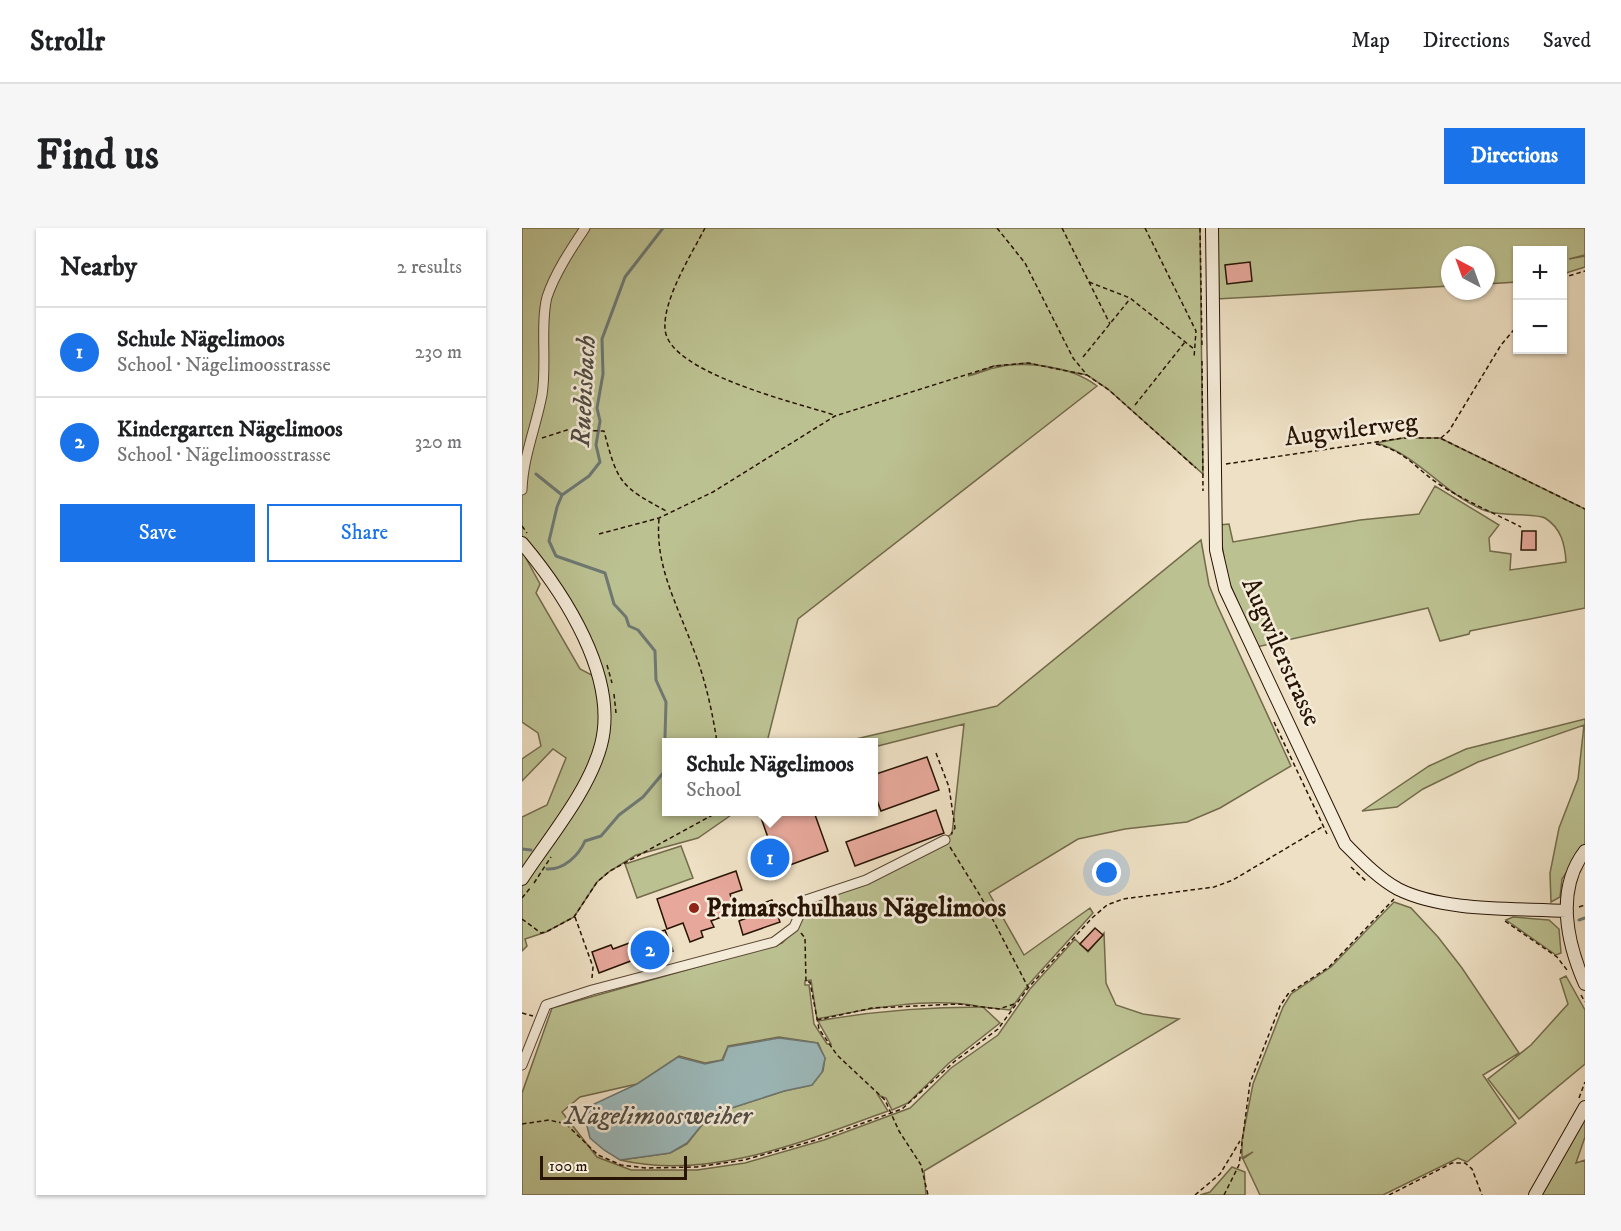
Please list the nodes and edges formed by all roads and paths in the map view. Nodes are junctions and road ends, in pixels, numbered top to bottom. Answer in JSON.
{"nodes":[{"id":1,"x":585,"y":228,"type":"edge"},
{"id":2,"x":705,"y":228,"type":"edge"},
{"id":3,"x":997,"y":228,"type":"edge"},
{"id":4,"x":1062,"y":228,"type":"edge"},
{"id":5,"x":1145,"y":228,"type":"edge"},
{"id":6,"x":1200,"y":228,"type":"edge"},
{"id":7,"x":1212,"y":228,"type":"edge"},
{"id":8,"x":1585,"y":271,"type":"edge"},
{"id":9,"x":1567,"y":277,"type":"edge"},
{"id":10,"x":1089,"y":282,"type":"junction"},
{"id":11,"x":1130,"y":298,"type":"junction"},
{"id":12,"x":1110,"y":324,"type":"junction"},
{"id":13,"x":1513,"y":331,"type":"edge"},
{"id":14,"x":1185,"y":342,"type":"junction"},
{"id":15,"x":1195,"y":349,"type":"junction"},
{"id":16,"x":1083,"y":357,"type":"dead end"},
{"id":17,"x":1194,"y":358,"type":"dead end"},
{"id":18,"x":1087,"y":375,"type":"junction"},
{"id":19,"x":1135,"y":405,"type":"dead end"},
{"id":20,"x":835,"y":416,"type":"junction"},
{"id":21,"x":1440,"y":438,"type":"junction"},
{"id":22,"x":532,"y":441,"type":"junction"},
{"id":23,"x":1376,"y":443,"type":"junction"},
{"id":24,"x":1214,"y":466,"type":"junction"},
{"id":25,"x":1196,"y":468,"type":"dead end"},
{"id":26,"x":1203,"y":474,"type":"dead end"},
{"id":27,"x":522,"y":490,"type":"edge"},
{"id":28,"x":1585,"y":509,"type":"edge"},
{"id":29,"x":669,"y":513,"type":"junction"},
{"id":30,"x":659,"y":518,"type":"junction"},
{"id":31,"x":522,"y":526,"type":"edge"},
{"id":32,"x":1521,"y":527,"type":"dead end"},
{"id":33,"x":599,"y":534,"type":"dead end"},
{"id":34,"x":525,"y":538,"type":"edge"},
{"id":35,"x":606,"y":660,"type":"dead end"},
{"id":36,"x":616,"y":716,"type":"dead end"},
{"id":37,"x":716,"y":738,"type":"edge"},
{"id":38,"x":936,"y":753,"type":"dead end"},
{"id":39,"x":711,"y":816,"type":"edge"},
{"id":40,"x":1323,"y":826,"type":"dead end"},
{"id":41,"x":945,"y":840,"type":"junction"},
{"id":42,"x":1585,"y":851,"type":"edge"},
{"id":43,"x":554,"y":854,"type":"dead end"},
{"id":44,"x":522,"y":879,"type":"edge"},
{"id":45,"x":1398,"y":889,"type":"junction"},
{"id":46,"x":522,"y":898,"type":"edge"},
{"id":47,"x":1567,"y":911,"type":"junction"},
{"id":48,"x":574,"y":917,"type":"junction"},
{"id":49,"x":522,"y":919,"type":"edge"},
{"id":50,"x":794,"y":927,"type":"junction"},
{"id":51,"x":1585,"y":984,"type":"edge"},
{"id":52,"x":1028,"y":988,"type":"junction"},
{"id":53,"x":592,"y":990,"type":"junction"},
{"id":54,"x":1018,"y":1003,"type":"junction"},
{"id":55,"x":816,"y":1020,"type":"junction"},
{"id":56,"x":522,"y":1065,"type":"edge"},
{"id":57,"x":1585,"y":1107,"type":"edge"},
{"id":58,"x":891,"y":1113,"type":"junction"},
{"id":59,"x":579,"y":1118,"type":"dead end"},
{"id":60,"x":522,"y":1124,"type":"edge"},
{"id":61,"x":566,"y":1124,"type":"junction"},
{"id":62,"x":1241,"y":1140,"type":"junction"},
{"id":63,"x":928,"y":1195,"type":"edge"},
{"id":64,"x":1195,"y":1195,"type":"edge"},
{"id":65,"x":1224,"y":1195,"type":"edge"},
{"id":66,"x":1389,"y":1195,"type":"edge"},
{"id":67,"x":1482,"y":1195,"type":"edge"},
{"id":68,"x":1535,"y":1195,"type":"edge"}],
"edges":[{"from":1,"to":22,"type":"street"},
{"from":2,"to":20,"type":"path"},
{"from":3,"to":18,"type":"path"},
{"from":4,"to":10,"type":"path"},
{"from":5,"to":15,"type":"path"},
{"from":6,"to":26,"type":"path"},
{"from":7,"to":24,"type":"street","name":"Augwilerstrasse"},
{"from":8,"to":9,"type":"path"},
{"from":10,"to":11,"type":"path"},
{"from":10,"to":12,"type":"path"},
{"from":11,"to":12,"type":"path"},
{"from":11,"to":14,"type":"path"},
{"from":12,"to":16,"type":"path"},
{"from":13,"to":21,"type":"path"},
{"from":14,"to":15,"type":"path"},
{"from":14,"to":19,"type":"path"},
{"from":15,"to":17,"type":"path"},
{"from":18,"to":20,"type":"path"},
{"from":18,"to":25,"type":"path"},
{"from":20,"to":29,"type":"path"},
{"from":21,"to":23,"type":"path","name":"Augwilerweg"},
{"from":21,"to":28,"type":"path","name":"Augwilerweg"},
{"from":22,"to":27,"type":"street"},
{"from":22,"to":29,"type":"path"},
{"from":23,"to":24,"type":"path","name":"Augwilerweg"},
{"from":23,"to":32,"type":"path"},
{"from":24,"to":45,"type":"street","name":"Augwilerstrasse"},
{"from":29,"to":30,"type":"path"},
{"from":30,"to":33,"type":"path"},
{"from":30,"to":37,"type":"path"},
{"from":31,"to":34,"type":"path"},
{"from":34,"to":44,"type":"street"},
{"from":35,"to":36,"type":"path"},
{"from":38,"to":41,"type":"path"},
{"from":39,"to":48,"type":"path"},
{"from":40,"to":52,"type":"path"},
{"from":41,"to":50,"type":"street"},
{"from":41,"to":52,"type":"path"},
{"from":42,"to":47,"type":"street"},
{"from":43,"to":46,"type":"path"},
{"from":45,"to":47,"type":"street","name":"Augwilerstrasse"},
{"from":45,"to":62,"type":"path"},
{"from":47,"to":51,"type":"street"},
{"from":48,"to":49,"type":"path"},
{"from":48,"to":53,"type":"path"},
{"from":50,"to":53,"type":"street"},
{"from":50,"to":55,"type":"path"},
{"from":52,"to":54,"type":"path"},
{"from":53,"to":56,"type":"street"},
{"from":54,"to":55,"type":"path"},
{"from":54,"to":58,"type":"path"},
{"from":55,"to":58,"type":"path"},
{"from":57,"to":68,"type":"street"},
{"from":58,"to":61,"type":"path"},
{"from":58,"to":63,"type":"path"},
{"from":59,"to":61,"type":"path"},
{"from":60,"to":61,"type":"path"},
{"from":62,"to":64,"type":"path"},
{"from":62,"to":65,"type":"path"},
{"from":66,"to":67,"type":"path"}]}
